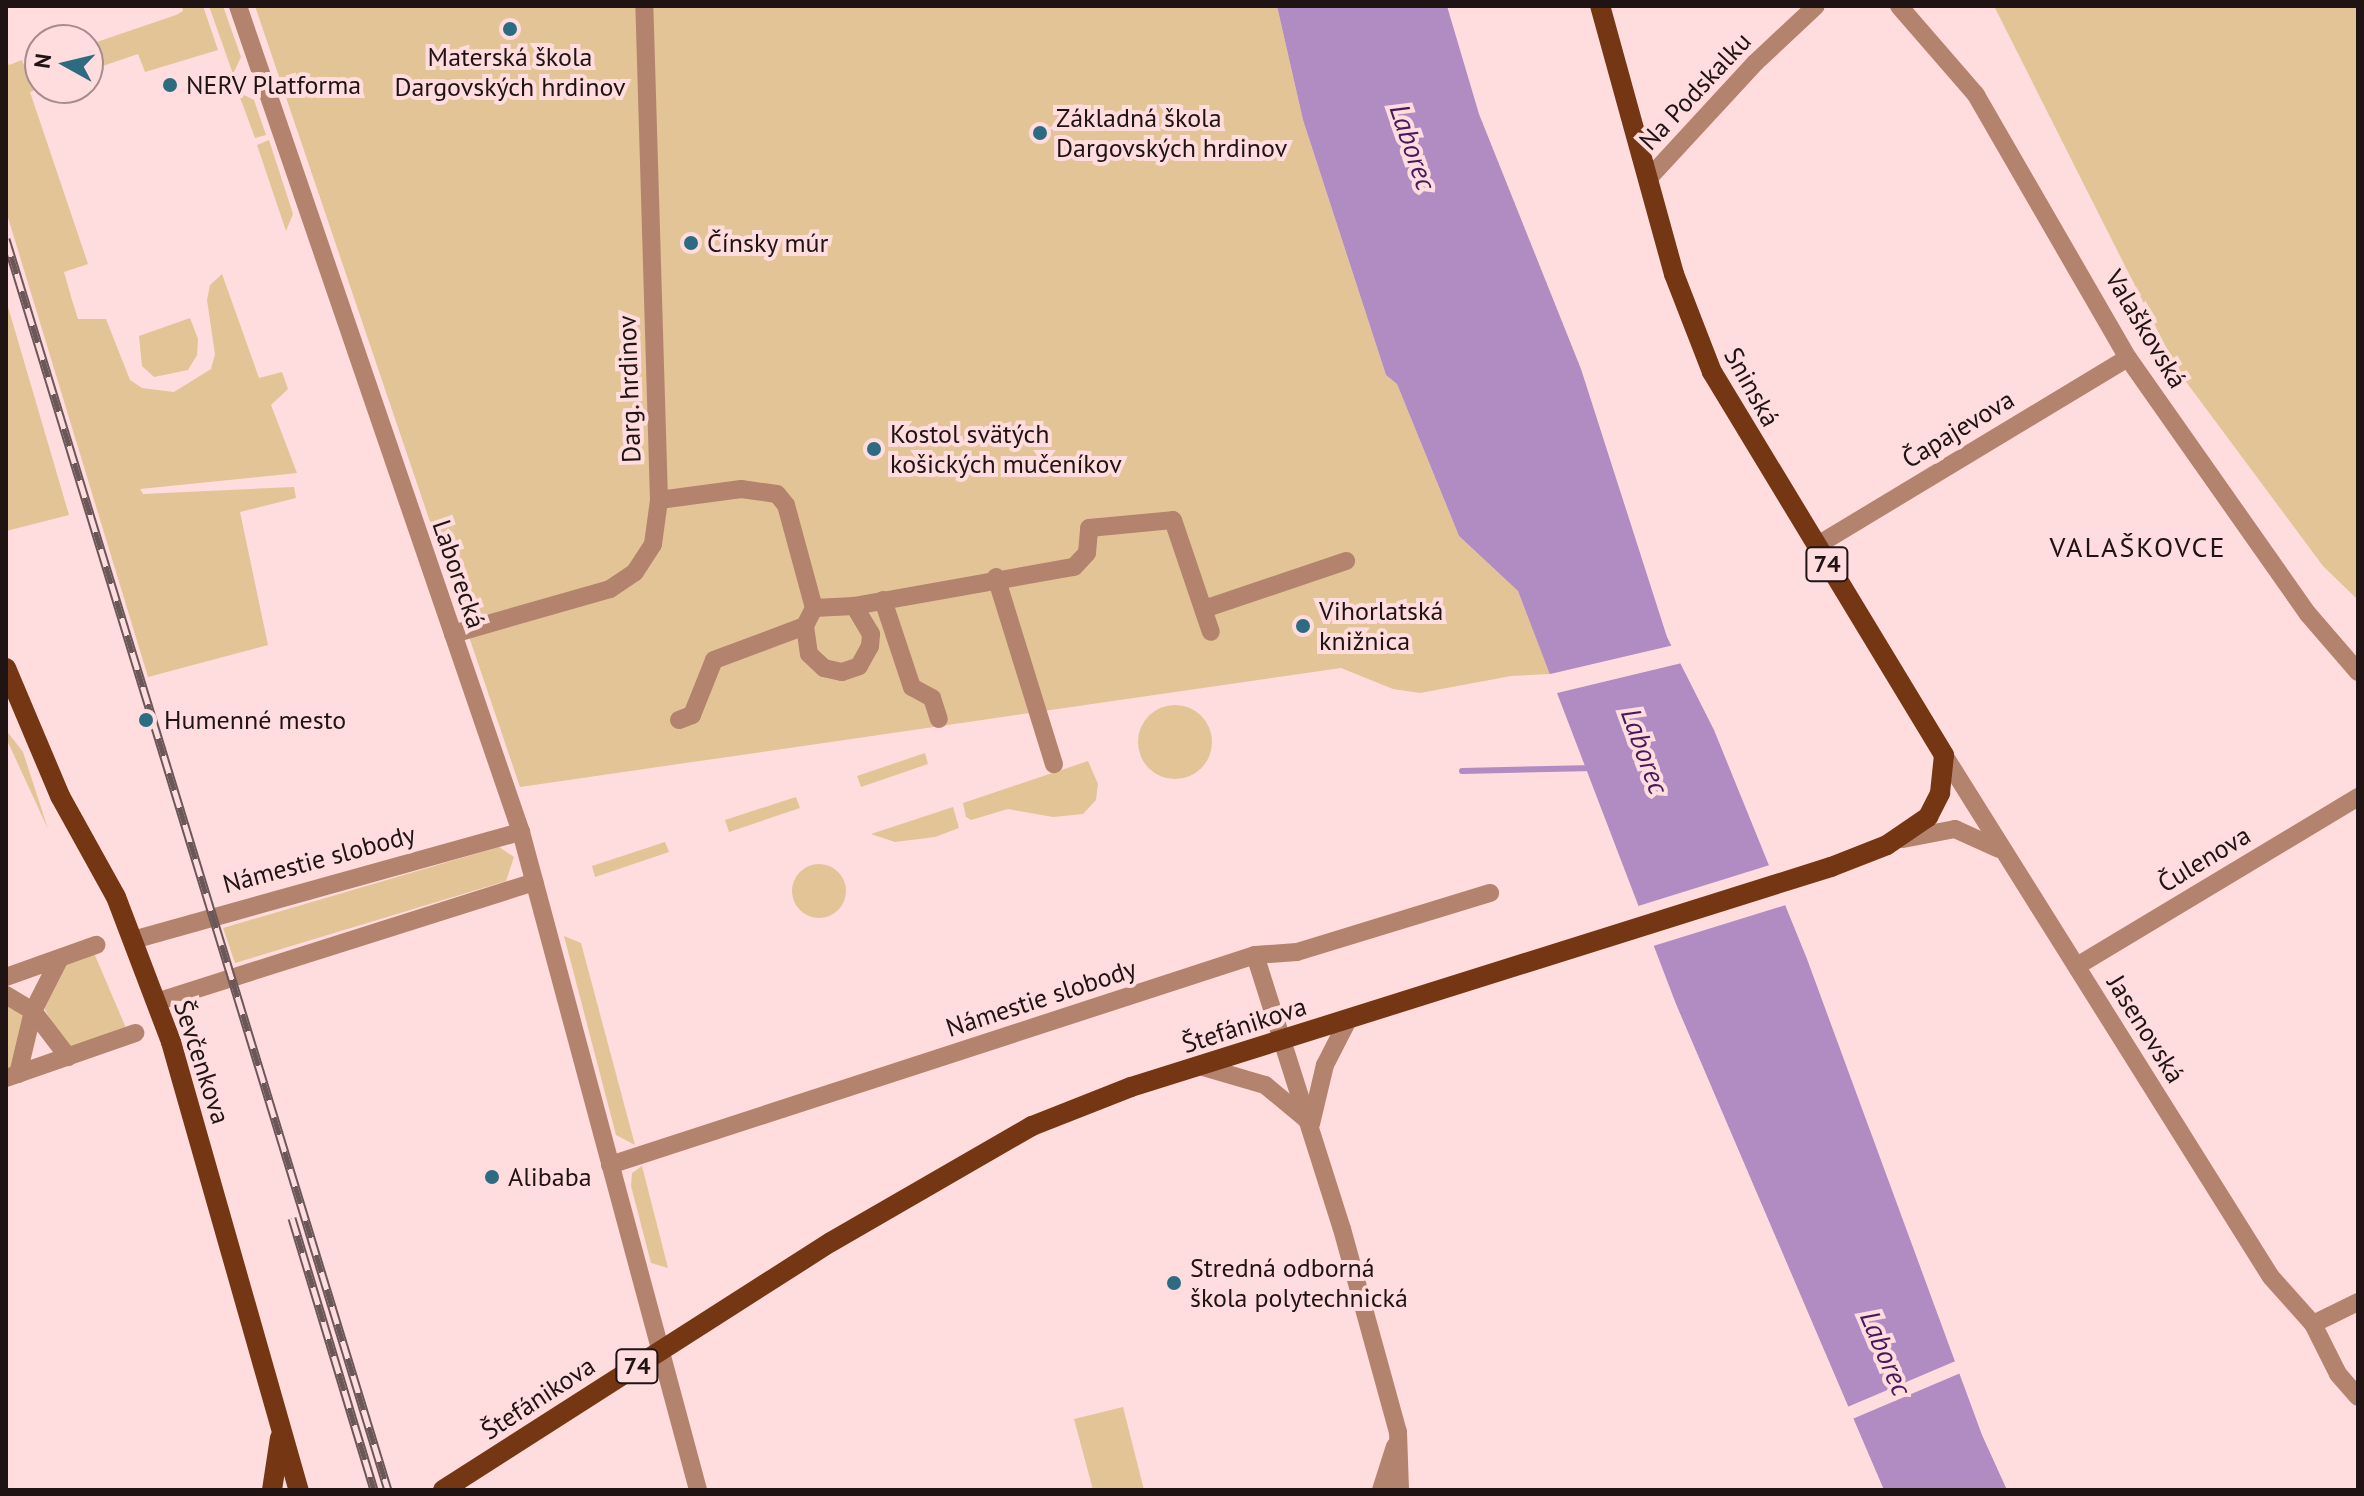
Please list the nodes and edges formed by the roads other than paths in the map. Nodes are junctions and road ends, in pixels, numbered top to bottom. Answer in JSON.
{"nodes":[{"id":1,"x":238,"y":6,"type":"edge"},
{"id":2,"x":644,"y":6,"type":"edge"},
{"id":3,"x":1600,"y":6,"type":"edge"},
{"id":4,"x":1816,"y":6,"type":"edge"},
{"id":5,"x":1899,"y":6,"type":"edge"},
{"id":6,"x":1648,"y":179,"type":"junction"},
{"id":7,"x":2128,"y":358,"type":"junction"},
{"id":8,"x":659,"y":500,"type":"junction"},
{"id":9,"x":1816,"y":546,"type":"junction"},
{"id":10,"x":1346,"y":561,"type":"dead end"},
{"id":11,"x":996,"y":577,"type":"junction"},
{"id":12,"x":883,"y":600,"type":"junction"},
{"id":13,"x":854,"y":606,"type":"junction"},
{"id":14,"x":814,"y":608,"type":"junction"},
{"id":15,"x":1204,"y":609,"type":"junction"},
{"id":16,"x":805,"y":626,"type":"junction"},
{"id":17,"x":1211,"y":632,"type":"dead end"},
{"id":18,"x":453,"y":634,"type":"junction"},
{"id":19,"x":6,"y":668,"type":"edge"},
{"id":20,"x":2358,"y":672,"type":"edge"},
{"id":21,"x":939,"y":719,"type":"dead end"},
{"id":22,"x":679,"y":720,"type":"dead end"},
{"id":23,"x":1944,"y":755,"type":"junction"},
{"id":24,"x":1054,"y":764,"type":"dead end"},
{"id":25,"x":2358,"y":797,"type":"edge"},
{"id":26,"x":521,"y":832,"type":"junction"},
{"id":27,"x":1887,"y":845,"type":"junction"},
{"id":28,"x":2005,"y":853,"type":"junction"},
{"id":29,"x":534,"y":882,"type":"junction"},
{"id":30,"x":1490,"y":893,"type":"dead end"},
{"id":31,"x":133,"y":940,"type":"junction"},
{"id":32,"x":96,"y":945,"type":"dead end"},
{"id":33,"x":1255,"y":955,"type":"junction"},
{"id":34,"x":60,"y":958,"type":"junction"},
{"id":35,"x":2077,"y":966,"type":"junction"},
{"id":36,"x":6,"y":977,"type":"edge"},
{"id":37,"x":6,"y":995,"type":"edge"},
{"id":38,"x":156,"y":1002,"type":"junction"},
{"id":39,"x":33,"y":1011,"type":"junction"},
{"id":40,"x":1348,"y":1020,"type":"junction"},
{"id":41,"x":135,"y":1033,"type":"dead end"},
{"id":42,"x":1282,"y":1039,"type":"junction"},
{"id":43,"x":68,"y":1057,"type":"junction"},
{"id":44,"x":1200,"y":1066,"type":"junction"},
{"id":45,"x":9,"y":1076,"type":"edge"},
{"id":46,"x":1311,"y":1124,"type":"junction"},
{"id":47,"x":610,"y":1165,"type":"junction"},
{"id":48,"x":2358,"y":1302,"type":"edge"},
{"id":49,"x":2313,"y":1324,"type":"junction"},
{"id":50,"x":2358,"y":1397,"type":"edge"},
{"id":51,"x":281,"y":1430,"type":"junction"},
{"id":52,"x":1398,"y":1432,"type":"junction"},
{"id":53,"x":272,"y":1490,"type":"edge"},
{"id":54,"x":299,"y":1490,"type":"edge"},
{"id":55,"x":443,"y":1490,"type":"edge"},
{"id":56,"x":698,"y":1490,"type":"edge"},
{"id":57,"x":1381,"y":1490,"type":"edge"},
{"id":58,"x":1400,"y":1490,"type":"edge"}],
"edges":[{"from":1,"to":18,"type":"street","name":"Laborecká"},
{"from":2,"to":8,"type":"street","name":"Darg. hrdinov"},
{"from":3,"to":6,"type":"main road","name":"Sninská","number":"74"},
{"from":4,"to":6,"type":"street","name":"Na Podskalku"},
{"from":5,"to":7,"type":"street","name":"Valaškovská"},
{"from":6,"to":9,"type":"main road","name":"Sninská","number":"74"},
{"from":7,"to":9,"type":"street","name":"Čapajevova"},
{"from":7,"to":20,"type":"street","name":"Valaškovská"},
{"from":8,"to":14,"type":"street"},
{"from":8,"to":18,"type":"street","name":"Darg. hrdinov"},
{"from":9,"to":23,"type":"main road","name":"Sninská","number":"74"},
{"from":10,"to":15,"type":"street"},
{"from":11,"to":12,"type":"street"},
{"from":11,"to":15,"type":"street"},
{"from":11,"to":24,"type":"street"},
{"from":12,"to":13,"type":"street"},
{"from":12,"to":21,"type":"street"},
{"from":13,"to":14,"type":"street"},
{"from":13,"to":16,"type":"street"},
{"from":14,"to":16,"type":"street"},
{"from":15,"to":17,"type":"street"},
{"from":16,"to":22,"type":"street"},
{"from":18,"to":26,"type":"street","name":"Laborecká"},
{"from":19,"to":31,"type":"main road","name":"Ševčenkova"},
{"from":23,"to":27,"type":"main road","number":"74"},
{"from":23,"to":28,"type":"street","name":"Jasenovská"},
{"from":25,"to":35,"type":"street","name":"Čulenova"},
{"from":26,"to":29,"type":"street","name":"Laborecká"},
{"from":26,"to":31,"type":"street","name":"Námestie slobody"},
{"from":27,"to":28,"type":"street"},
{"from":27,"to":40,"type":"main road","name":"Štefánikova","number":"74"},
{"from":28,"to":35,"type":"street","name":"Jasenovská"},
{"from":29,"to":38,"type":"street"},
{"from":29,"to":47,"type":"street","name":"Laborecká"},
{"from":30,"to":33,"type":"street","name":"Námestie slobody"},
{"from":31,"to":38,"type":"main road","name":"Ševčenkova"},
{"from":32,"to":34,"type":"street"},
{"from":33,"to":42,"type":"street"},
{"from":33,"to":47,"type":"street","name":"Námestie slobody"},
{"from":34,"to":36,"type":"street"},
{"from":34,"to":39,"type":"street"},
{"from":35,"to":49,"type":"street","name":"Jasenovská"},
{"from":37,"to":39,"type":"street"},
{"from":38,"to":51,"type":"main road","name":"Ševčenkova"},
{"from":39,"to":43,"type":"street"},
{"from":39,"to":45,"type":"street"},
{"from":40,"to":42,"type":"main road","name":"Štefánikova","number":"74"},
{"from":40,"to":46,"type":"street"},
{"from":41,"to":43,"type":"street"},
{"from":42,"to":44,"type":"main road","name":"Štefánikova","number":"74"},
{"from":42,"to":46,"type":"street"},
{"from":43,"to":45,"type":"street"},
{"from":44,"to":46,"type":"street"},
{"from":44,"to":55,"type":"main road","name":"Štefánikova","number":"74"},
{"from":46,"to":52,"type":"street"},
{"from":47,"to":56,"type":"street"},
{"from":48,"to":49,"type":"street"},
{"from":49,"to":50,"type":"street","name":"Jasenovská"},
{"from":51,"to":53,"type":"main road"},
{"from":51,"to":54,"type":"main road","name":"Ševčenkova"},
{"from":52,"to":57,"type":"street"},
{"from":52,"to":58,"type":"street"}]}
